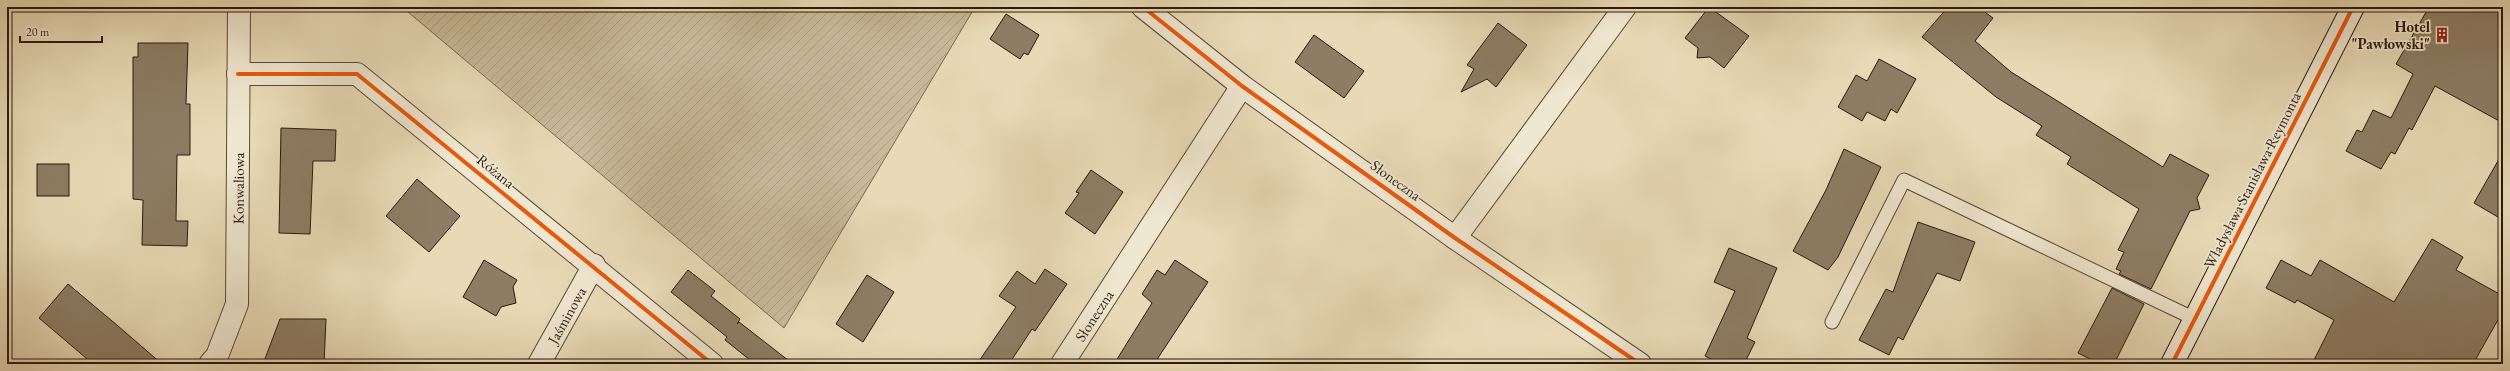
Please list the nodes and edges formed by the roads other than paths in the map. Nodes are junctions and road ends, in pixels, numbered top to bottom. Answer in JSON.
{"nodes":[{"id":1,"x":239,"y":7,"type":"edge"},
{"id":2,"x":1625,"y":7,"type":"edge"},
{"id":3,"x":2353,"y":7,"type":"edge"},
{"id":4,"x":1154,"y":10,"type":"edge"},
{"id":5,"x":238,"y":74,"type":"junction"},
{"id":6,"x":1242,"y":86,"type":"junction"},
{"id":7,"x":1455,"y":238,"type":"junction"},
{"id":8,"x":594,"y":265,"type":"junction"},
{"id":9,"x":2195,"y":320,"type":"junction"},
{"id":10,"x":1832,"y":322,"type":"dead end"},
{"id":11,"x":210,"y":364,"type":"edge"},
{"id":12,"x":539,"y":364,"type":"edge"},
{"id":13,"x":712,"y":364,"type":"edge"},
{"id":14,"x":1062,"y":364,"type":"edge"},
{"id":15,"x":1640,"y":364,"type":"edge"},
{"id":16,"x":2172,"y":364,"type":"edge"}],
"edges":[{"from":1,"to":5,"type":"street","name":"Konwaliowa"},
{"from":2,"to":7,"type":"street"},
{"from":3,"to":9,"type":"street","name":"Władysława Stanisława Reymonta"},
{"from":4,"to":6,"type":"street","name":"Słoneczna"},
{"from":5,"to":8,"type":"street","name":"Różana"},
{"from":5,"to":11,"type":"street","name":"Konwaliowa"},
{"from":6,"to":7,"type":"street","name":"Słoneczna"},
{"from":6,"to":14,"type":"street","name":"Słoneczna"},
{"from":7,"to":15,"type":"street","name":"Słoneczna"},
{"from":8,"to":12,"type":"street","name":"Jaśminowa"},
{"from":8,"to":13,"type":"street","name":"Różana"},
{"from":9,"to":10,"type":"lane"},
{"from":9,"to":16,"type":"street","name":"Władysława Stanisława Reymonta"}]}
